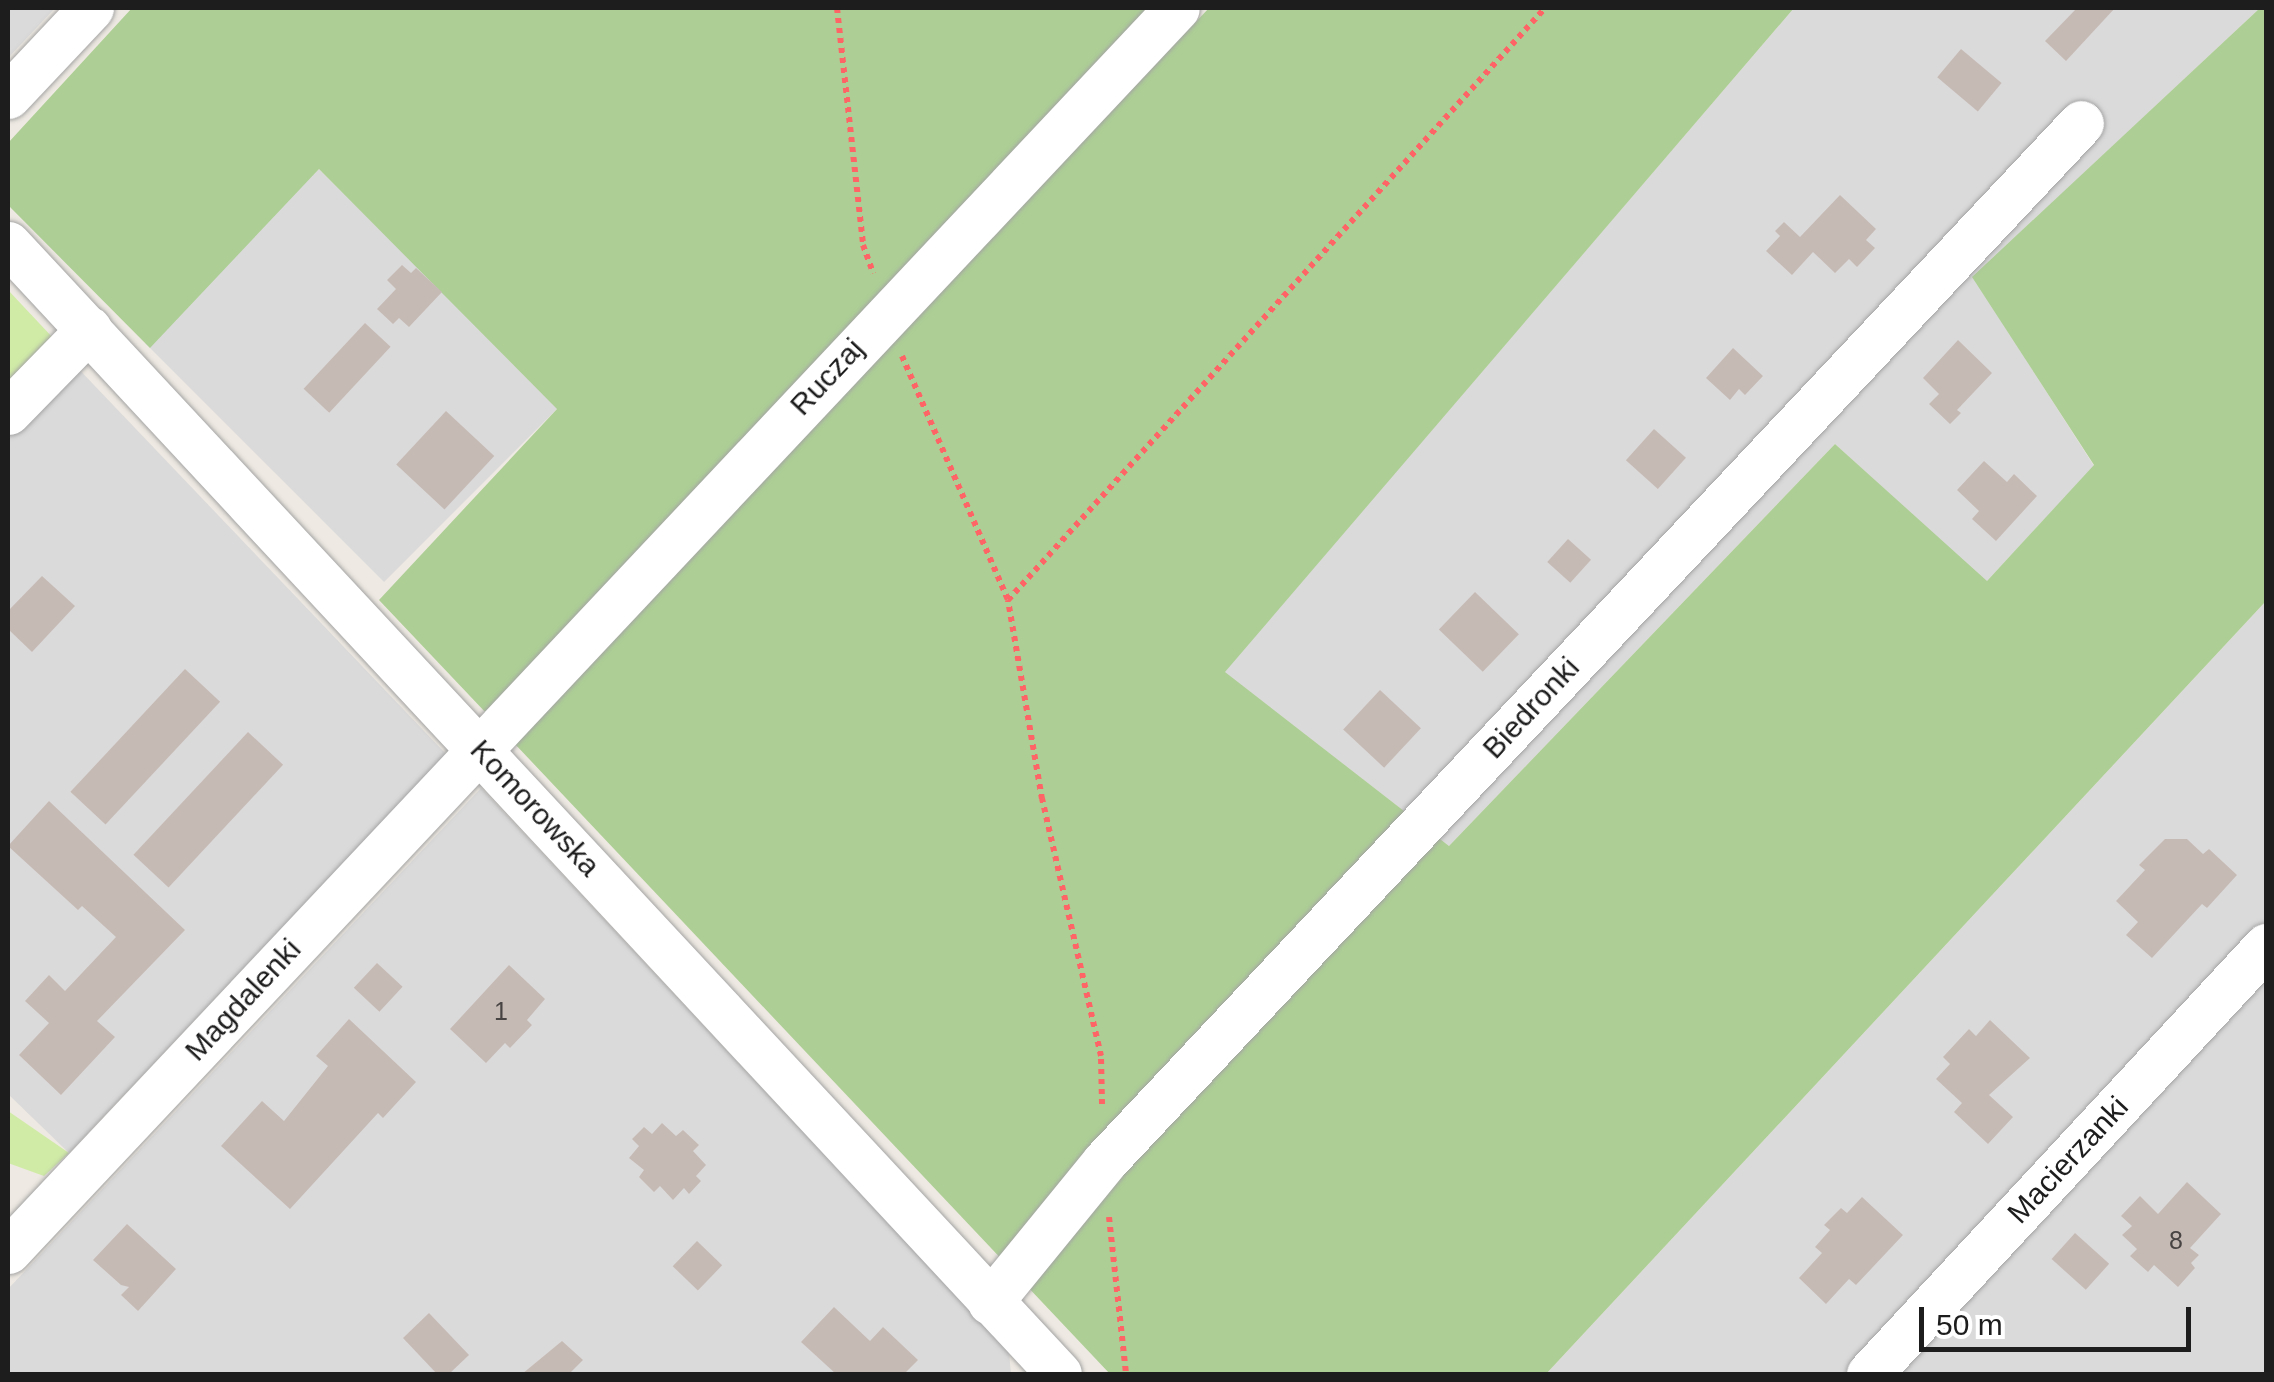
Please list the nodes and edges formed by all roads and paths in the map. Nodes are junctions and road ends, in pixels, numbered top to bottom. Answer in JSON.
{"nodes":[{"id":1,"x":91,"y":8,"type":"edge"},
{"id":2,"x":1176,"y":8,"type":"edge"},
{"id":3,"x":1545,"y":8,"type":"edge"},
{"id":4,"x":8,"y":96,"type":"edge"},
{"id":5,"x":2081,"y":122,"type":"dead end"},
{"id":6,"x":8,"y":244,"type":"edge"},
{"id":7,"x":89,"y":329,"type":"junction"},
{"id":8,"x":8,"y":412,"type":"edge"},
{"id":9,"x":479,"y":748,"type":"junction"},
{"id":10,"x":2266,"y":946,"type":"edge"},
{"id":11,"x":1104,"y":1162,"type":"junction"},
{"id":12,"x":8,"y":1251,"type":"edge"},
{"id":13,"x":990,"y":1302,"type":"junction"},
{"id":14,"x":1055,"y":1373,"type":"edge"},
{"id":15,"x":1126,"y":1374,"type":"edge"},
{"id":16,"x":1869,"y":1374,"type":"edge"}],
"edges":[{"from":1,"to":4,"type":"street"},
{"from":2,"to":9,"type":"street","name":"Ruczaj"},
{"from":3,"to":11,"type":"path"},
{"from":5,"to":11,"type":"street","name":"Biedronki"},
{"from":6,"to":7,"type":"street","name":"Komorowska"},
{"from":7,"to":8,"type":"street"},
{"from":7,"to":9,"type":"street","name":"Komorowska"},
{"from":9,"to":12,"type":"street","name":"Magdalenki"},
{"from":9,"to":13,"type":"street","name":"Komorowska"},
{"from":10,"to":16,"type":"street","name":"Macierzanki"},
{"from":11,"to":13,"type":"street","name":"Biedronki"},
{"from":11,"to":15,"type":"path"},
{"from":13,"to":14,"type":"street","name":"Komorowska"}]}
